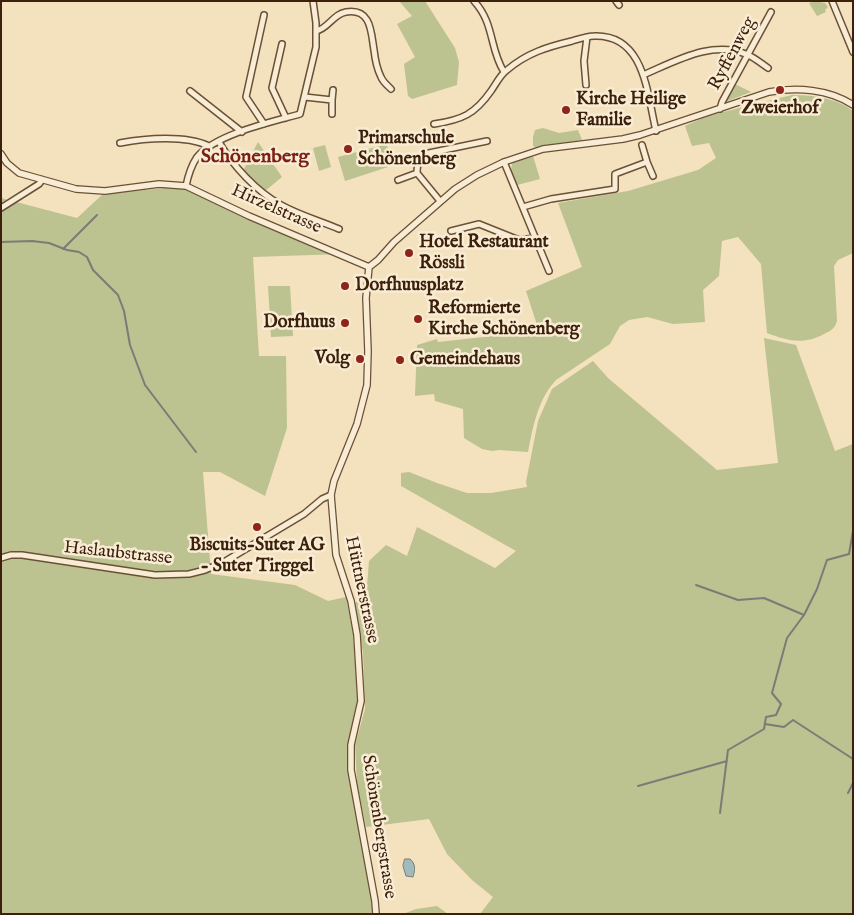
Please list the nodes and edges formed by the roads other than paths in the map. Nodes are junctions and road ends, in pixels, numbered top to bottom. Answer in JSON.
{"nodes":[{"id":1,"x":313,"y":1,"type":"edge"},
{"id":2,"x":474,"y":1,"type":"edge"},
{"id":3,"x":832,"y":1,"type":"edge"},
{"id":4,"x":771,"y":12,"type":"dead end"},
{"id":5,"x":264,"y":15,"type":"dead end"},
{"id":6,"x":316,"y":31,"type":"junction"},
{"id":7,"x":587,"y":38,"type":"junction"},
{"id":8,"x":282,"y":44,"type":"dead end"},
{"id":9,"x":853,"y":52,"type":"edge"},
{"id":10,"x":749,"y":55,"type":"junction"},
{"id":11,"x":768,"y":68,"type":"dead end"},
{"id":12,"x":504,"y":72,"type":"junction"},
{"id":13,"x":643,"y":74,"type":"junction"},
{"id":14,"x":586,"y":85,"type":"dead end"},
{"id":15,"x":391,"y":89,"type":"dead end"},
{"id":16,"x":333,"y":90,"type":"dead end"},
{"id":17,"x":190,"y":91,"type":"dead end"},
{"id":18,"x":305,"y":97,"type":"junction"},
{"id":19,"x":332,"y":100,"type":"junction"},
{"id":20,"x":853,"y":106,"type":"edge"},
{"id":21,"x":720,"y":109,"type":"junction"},
{"id":22,"x":332,"y":114,"type":"dead end"},
{"id":23,"x":286,"y":118,"type":"junction"},
{"id":24,"x":264,"y":124,"type":"junction"},
{"id":25,"x":434,"y":124,"type":"dead end"},
{"id":26,"x":656,"y":131,"type":"junction"},
{"id":27,"x":242,"y":132,"type":"junction"},
{"id":28,"x":487,"y":141,"type":"dead end"},
{"id":29,"x":219,"y":142,"type":"junction"},
{"id":30,"x":120,"y":143,"type":"dead end"},
{"id":31,"x":209,"y":146,"type":"junction"},
{"id":32,"x":642,"y":146,"type":"dead end"},
{"id":33,"x":1,"y":154,"type":"edge"},
{"id":34,"x":504,"y":162,"type":"junction"},
{"id":35,"x":647,"y":162,"type":"junction"},
{"id":36,"x":416,"y":173,"type":"junction"},
{"id":37,"x":653,"y":176,"type":"dead end"},
{"id":38,"x":42,"y":180,"type":"junction"},
{"id":39,"x":398,"y":180,"type":"dead end"},
{"id":40,"x":186,"y":186,"type":"junction"},
{"id":41,"x":440,"y":201,"type":"junction"},
{"id":42,"x":523,"y":207,"type":"junction"},
{"id":43,"x":1,"y":208,"type":"edge"},
{"id":44,"x":339,"y":229,"type":"dead end"},
{"id":45,"x":451,"y":231,"type":"dead end"},
{"id":46,"x":535,"y":238,"type":"junction"},
{"id":47,"x":369,"y":267,"type":"junction"},
{"id":48,"x":549,"y":271,"type":"dead end"},
{"id":49,"x":331,"y":495,"type":"junction"},
{"id":50,"x":1,"y":558,"type":"edge"},
{"id":51,"x":361,"y":686,"type":"joint"},
{"id":52,"x":376,"y":914,"type":"edge"}],
"edges":[{"from":1,"to":6,"type":"street"},
{"from":2,"to":12,"type":"street"},
{"from":3,"to":9,"type":"street"},
{"from":4,"to":10,"type":"street","name":"Ryffenweg"},
{"from":5,"to":24,"type":"street"},
{"from":6,"to":15,"type":"street"},
{"from":6,"to":18,"type":"street"},
{"from":7,"to":12,"type":"street"},
{"from":7,"to":13,"type":"street"},
{"from":7,"to":14,"type":"street"},
{"from":8,"to":23,"type":"street"},
{"from":10,"to":11,"type":"street"},
{"from":10,"to":13,"type":"street"},
{"from":10,"to":21,"type":"street","name":"Ryffenweg"},
{"from":12,"to":25,"type":"street"},
{"from":13,"to":26,"type":"street"},
{"from":16,"to":19,"type":"street"},
{"from":17,"to":27,"type":"street"},
{"from":18,"to":19,"type":"street"},
{"from":18,"to":23,"type":"street"},
{"from":19,"to":22,"type":"street"},
{"from":20,"to":21,"type":"street"},
{"from":21,"to":26,"type":"street"},
{"from":23,"to":24,"type":"street"},
{"from":24,"to":27,"type":"street"},
{"from":26,"to":34,"type":"street"},
{"from":27,"to":29,"type":"street"},
{"from":28,"to":36,"type":"street"},
{"from":29,"to":31,"type":"street"},
{"from":29,"to":44,"type":"street"},
{"from":30,"to":31,"type":"street"},
{"from":31,"to":40,"type":"street"},
{"from":32,"to":35,"type":"street"},
{"from":33,"to":38,"type":"street","name":"Hirzelstrasse"},
{"from":34,"to":41,"type":"street"},
{"from":34,"to":42,"type":"street"},
{"from":35,"to":37,"type":"street"},
{"from":35,"to":42,"type":"street"},
{"from":36,"to":39,"type":"street"},
{"from":36,"to":41,"type":"street"},
{"from":38,"to":40,"type":"street","name":"Hirzelstrasse"},
{"from":38,"to":43,"type":"street"},
{"from":40,"to":47,"type":"street","name":"Hirzelstrasse"},
{"from":41,"to":47,"type":"street"},
{"from":42,"to":46,"type":"street"},
{"from":45,"to":46,"type":"street"},
{"from":46,"to":48,"type":"street"},
{"from":47,"to":49,"type":"street","name":"Hüttnerstrasse"},
{"from":49,"to":50,"type":"street","name":"Haslaubstrasse"},
{"from":49,"to":51,"type":"street","name":"Hüttnerstrasse"},
{"from":51,"to":52,"type":"street","name":"Schönenbergstrasse"}]}
